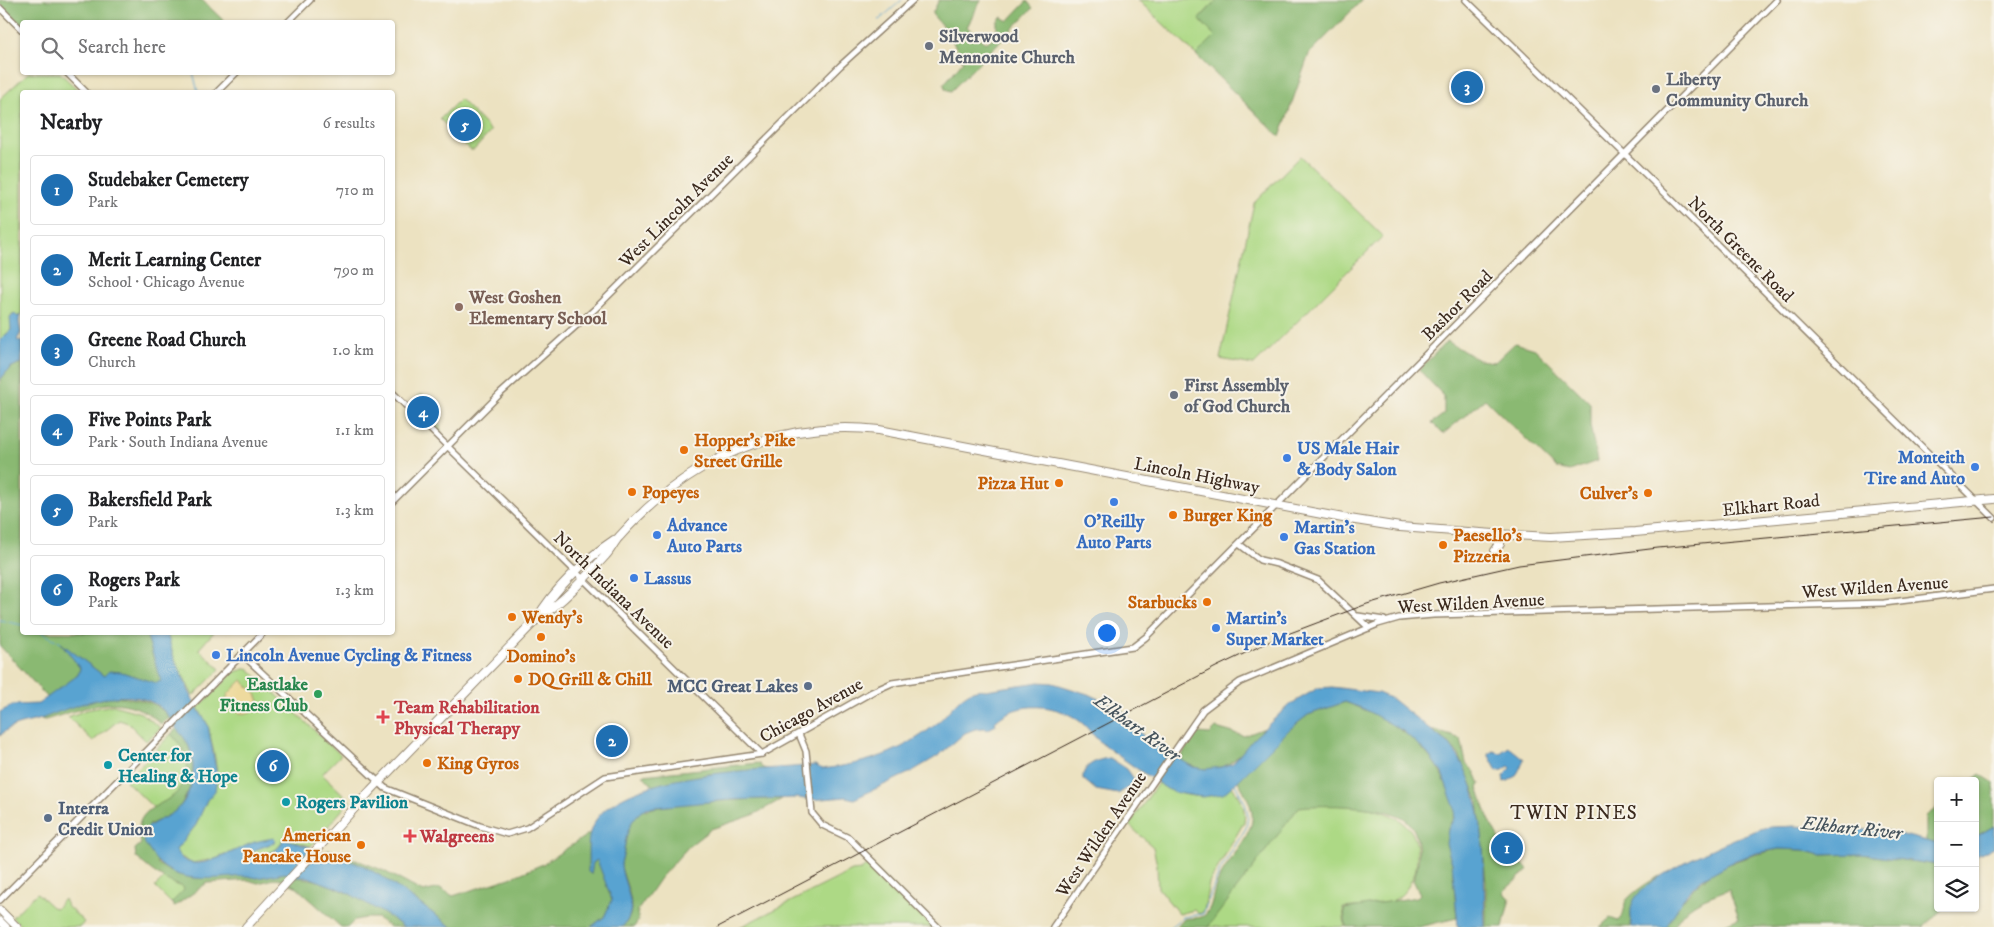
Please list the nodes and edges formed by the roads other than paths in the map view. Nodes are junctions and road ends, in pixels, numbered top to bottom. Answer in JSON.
{"nodes":[{"id":1,"x":310,"y":0,"type":"edge"},
{"id":2,"x":913,"y":0,"type":"edge"},
{"id":3,"x":1466,"y":0,"type":"edge"},
{"id":4,"x":1777,"y":0,"type":"edge"},
{"id":5,"x":0,"y":8,"type":"edge"},
{"id":6,"x":290,"y":20,"type":"edge"},
{"id":7,"x":20,"y":28,"type":"edge"},
{"id":8,"x":69,"y":75,"type":"edge"},
{"id":9,"x":234,"y":75,"type":"edge"},
{"id":10,"x":84,"y":90,"type":"edge"},
{"id":11,"x":219,"y":90,"type":"edge"},
{"id":12,"x":1626,"y":154,"type":"junction"},
{"id":13,"x":395,"y":395,"type":"edge"},
{"id":14,"x":448,"y":445,"type":"junction"},
{"id":15,"x":395,"y":499,"type":"edge"},
{"id":16,"x":1994,"y":499,"type":"edge"},
{"id":17,"x":1977,"y":501,"type":"junction"},
{"id":18,"x":1277,"y":505,"type":"junction"},
{"id":19,"x":1994,"y":518,"type":"edge"},
{"id":20,"x":1494,"y":534,"type":"junction"},
{"id":21,"x":1551,"y":537,"type":"joint"},
{"id":22,"x":1240,"y":544,"type":"junction"},
{"id":23,"x":1495,"y":551,"type":"dead end"},
{"id":24,"x":580,"y":576,"type":"junction"},
{"id":25,"x":1994,"y":589,"type":"edge"},
{"id":26,"x":1356,"y":616,"type":"junction"},
{"id":27,"x":1390,"y":620,"type":"junction"},
{"id":28,"x":1155,"y":628,"type":"joint"},
{"id":29,"x":1369,"y":628,"type":"junction"},
{"id":30,"x":261,"y":635,"type":"edge"},
{"id":31,"x":242,"y":654,"type":"junction"},
{"id":32,"x":799,"y":734,"type":"junction"},
{"id":33,"x":762,"y":754,"type":"junction"},
{"id":34,"x":377,"y":782,"type":"junction"},
{"id":35,"x":0,"y":900,"type":"edge"},
{"id":36,"x":0,"y":910,"type":"edge"},
{"id":37,"x":0,"y":921,"type":"edge"},
{"id":38,"x":6,"y":927,"type":"edge"},
{"id":39,"x":17,"y":927,"type":"edge"},
{"id":40,"x":246,"y":927,"type":"edge"},
{"id":41,"x":938,"y":927,"type":"edge"},
{"id":42,"x":1054,"y":927,"type":"edge"}],
"edges":[{"from":1,"to":6,"type":"street"},
{"from":2,"to":14,"type":"street","name":"West Lincoln Avenue"},
{"from":3,"to":12,"type":"street","name":"North Greene Road"},
{"from":4,"to":12,"type":"street","name":"Bashor Road"},
{"from":5,"to":7,"type":"street"},
{"from":8,"to":10,"type":"street"},
{"from":9,"to":11,"type":"street"},
{"from":12,"to":17,"type":"street","name":"North Greene Road"},
{"from":12,"to":18,"type":"street","name":"Bashor Road"},
{"from":13,"to":14,"type":"street","name":"North Indiana Avenue"},
{"from":14,"to":15,"type":"street","name":"West Lincoln Avenue"},
{"from":14,"to":24,"type":"street","name":"North Indiana Avenue"},
{"from":16,"to":17,"type":"highway","name":"Elkhart Road"},
{"from":17,"to":19,"type":"street","name":"North Greene Road"},
{"from":17,"to":21,"type":"highway","name":"Elkhart Road"},
{"from":18,"to":20,"type":"highway","name":"Lincoln Highway"},
{"from":18,"to":22,"type":"street","name":"Bashor Road"},
{"from":18,"to":24,"type":"highway","name":"Lincoln Highway"},
{"from":20,"to":21,"type":"highway","name":"Lincoln Highway"},
{"from":20,"to":23,"type":"highway"},
{"from":22,"to":26,"type":"street"},
{"from":22,"to":28,"type":"street","name":"Bashor Road"},
{"from":24,"to":33,"type":"street","name":"North Indiana Avenue"},
{"from":24,"to":34,"type":"highway"},
{"from":25,"to":27,"type":"street","name":"West Wilden Avenue"},
{"from":26,"to":27,"type":"street"},
{"from":26,"to":29,"type":"street"},
{"from":27,"to":29,"type":"street","name":"West Wilden Avenue"},
{"from":28,"to":32,"type":"street","name":"Chicago Avenue"},
{"from":29,"to":42,"type":"street","name":"West Wilden Avenue"},
{"from":30,"to":31,"type":"street"},
{"from":31,"to":34,"type":"street","name":"Chicago Avenue"},
{"from":31,"to":35,"type":"street"},
{"from":32,"to":33,"type":"street","name":"Chicago Avenue"},
{"from":32,"to":41,"type":"street"},
{"from":33,"to":34,"type":"street","name":"Chicago Avenue"},
{"from":34,"to":40,"type":"highway"},
{"from":36,"to":39,"type":"main road"},
{"from":37,"to":38,"type":"main road"}]}
